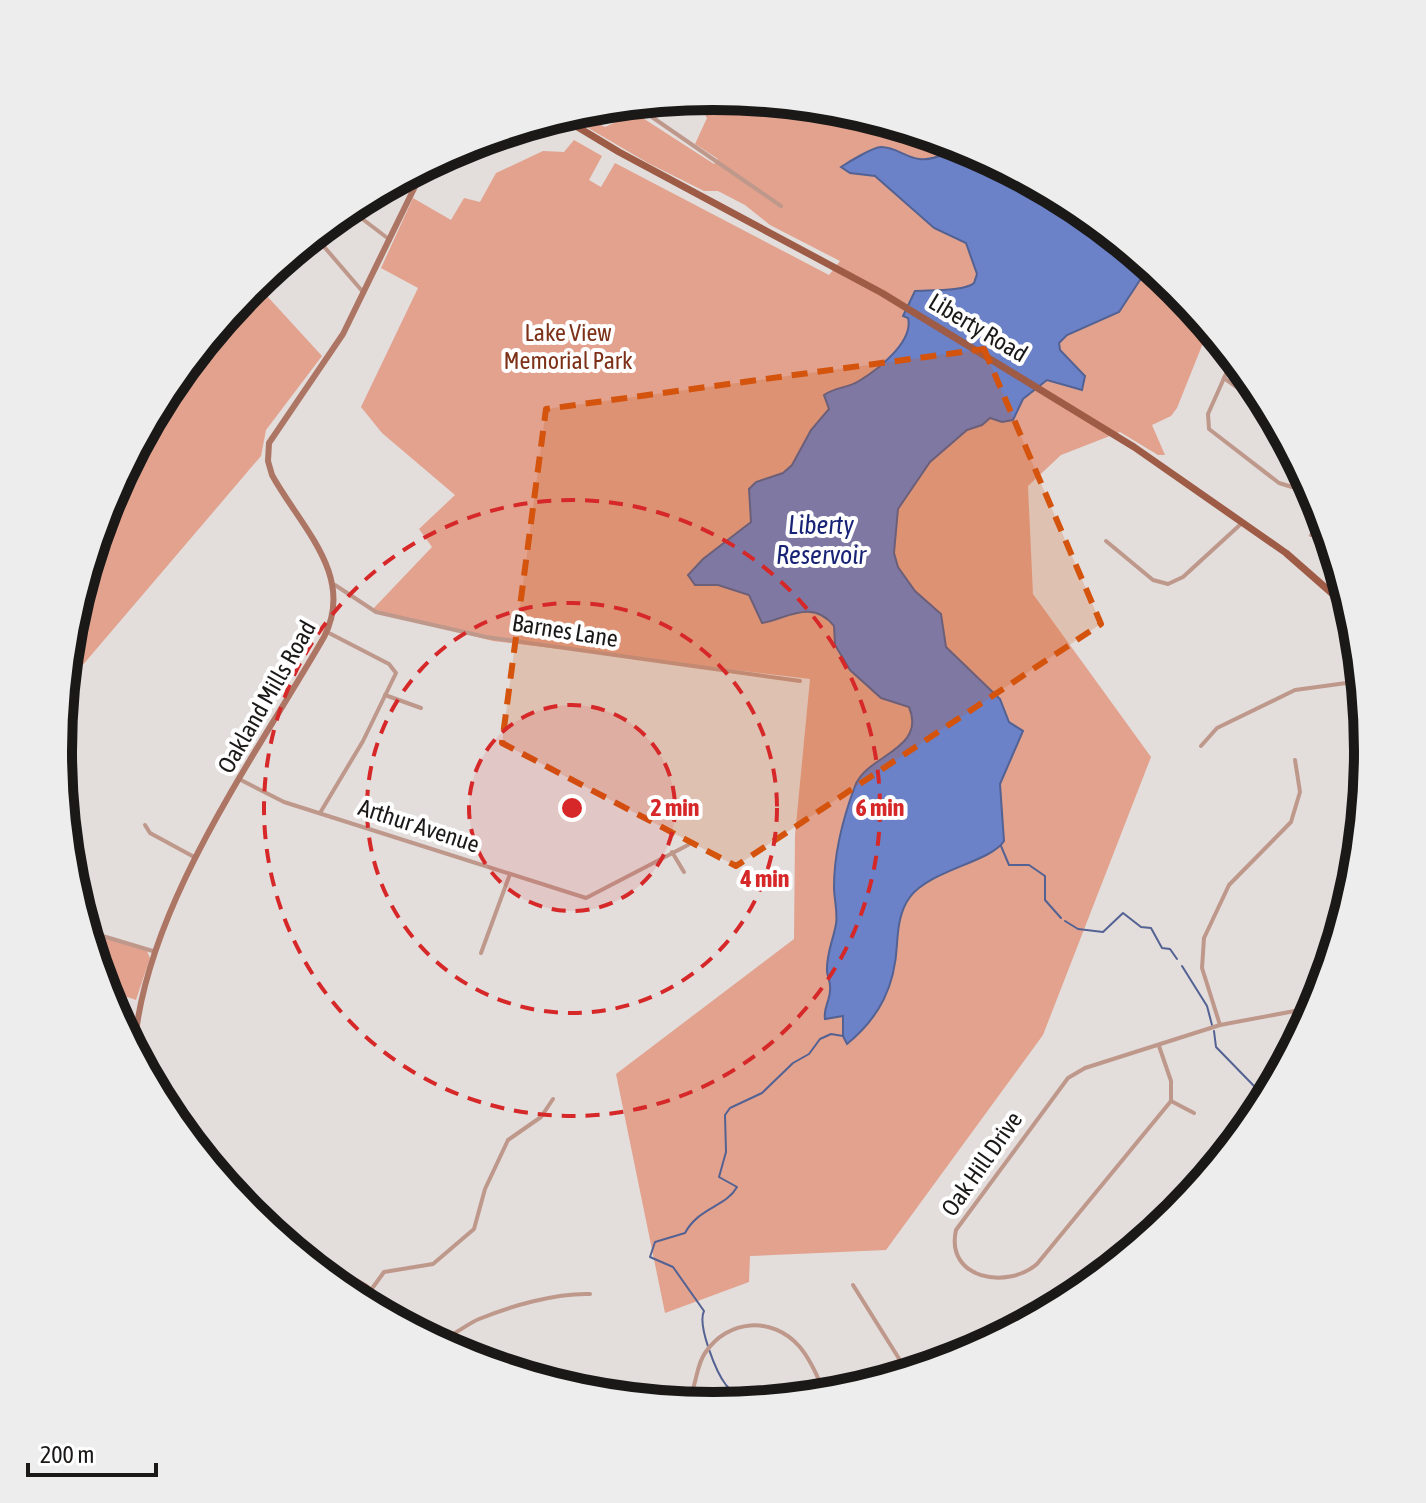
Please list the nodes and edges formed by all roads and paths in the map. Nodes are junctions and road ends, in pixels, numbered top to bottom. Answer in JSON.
{"nodes":[{"id":1,"x":648,"y":114,"type":"edge"},
{"id":2,"x":575,"y":126,"type":"edge"},
{"id":3,"x":417,"y":183,"type":"edge"},
{"id":4,"x":781,"y":206,"type":"dead end"},
{"id":5,"x":360,"y":217,"type":"edge"},
{"id":6,"x":390,"y":240,"type":"junction"},
{"id":7,"x":322,"y":244,"type":"edge"},
{"id":8,"x":365,"y":294,"type":"junction"},
{"id":9,"x":1228,"y":369,"type":"edge"},
{"id":10,"x":1224,"y":378,"type":"junction"},
{"id":11,"x":1244,"y":393,"type":"edge"},
{"id":12,"x":1296,"y":486,"type":"edge"},
{"id":13,"x":1243,"y":522,"type":"junction"},
{"id":14,"x":1315,"y":531,"type":"edge"},
{"id":15,"x":1311,"y":535,"type":"dead end"},
{"id":16,"x":1106,"y":541,"type":"dead end"},
{"id":17,"x":1331,"y":583,"type":"edge"},
{"id":18,"x":335,"y":585,"type":"junction"},
{"id":19,"x":1327,"y":587,"type":"junction"},
{"id":20,"x":1334,"y":594,"type":"edge"},
{"id":21,"x":327,"y":632,"type":"junction"},
{"id":22,"x":800,"y":681,"type":"dead end"},
{"id":23,"x":1350,"y":682,"type":"edge"},
{"id":24,"x":385,"y":695,"type":"junction"},
{"id":25,"x":421,"y":708,"type":"dead end"},
{"id":26,"x":1201,"y":746,"type":"dead end"},
{"id":27,"x":1295,"y":760,"type":"dead end"},
{"id":28,"x":241,"y":780,"type":"junction"},
{"id":29,"x":320,"y":813,"type":"junction"},
{"id":30,"x":145,"y":825,"type":"dead end"},
{"id":31,"x":688,"y":845,"type":"dead end"},
{"id":32,"x":672,"y":852,"type":"junction"},
{"id":33,"x":196,"y":858,"type":"junction"},
{"id":34,"x":684,"y":872,"type":"dead end"},
{"id":35,"x":510,"y":874,"type":"junction"},
{"id":36,"x":99,"y":935,"type":"edge"},
{"id":37,"x":156,"y":952,"type":"junction"},
{"id":38,"x":481,"y":953,"type":"dead end"},
{"id":39,"x":1299,"y":1011,"type":"edge"},
{"id":40,"x":1220,"y":1025,"type":"junction"},
{"id":41,"x":137,"y":1032,"type":"edge"},
{"id":42,"x":1159,"y":1046,"type":"junction"},
{"id":43,"x":553,"y":1099,"type":"dead end"},
{"id":44,"x":1171,"y":1101,"type":"junction"},
{"id":45,"x":1194,"y":1113,"type":"dead end"},
{"id":46,"x":353,"y":1281,"type":"edge"},
{"id":47,"x":853,"y":1285,"type":"dead end"},
{"id":48,"x":371,"y":1290,"type":"junction"},
{"id":49,"x":590,"y":1294,"type":"dead end"},
{"id":50,"x":380,"y":1299,"type":"edge"},
{"id":51,"x":452,"y":1336,"type":"edge"},
{"id":52,"x":902,"y":1364,"type":"edge"},
{"id":53,"x":819,"y":1383,"type":"edge"},
{"id":54,"x":692,"y":1392,"type":"edge"}],
"edges":[{"from":1,"to":4,"type":"street"},
{"from":2,"to":13,"type":"main road","name":"Liberty Road"},
{"from":3,"to":6,"type":"street"},
{"from":5,"to":6,"type":"street"},
{"from":6,"to":8,"type":"street"},
{"from":7,"to":8,"type":"street"},
{"from":8,"to":18,"type":"street"},
{"from":9,"to":10,"type":"street"},
{"from":10,"to":11,"type":"street"},
{"from":10,"to":12,"type":"street"},
{"from":13,"to":16,"type":"street"},
{"from":13,"to":19,"type":"main road","name":"Liberty Road"},
{"from":14,"to":15,"type":"street"},
{"from":17,"to":19,"type":"street"},
{"from":18,"to":21,"type":"street","name":"Oakland Mills Road"},
{"from":18,"to":22,"type":"street","name":"Barnes Lane"},
{"from":19,"to":20,"type":"main road","name":"Liberty Road"},
{"from":21,"to":24,"type":"street"},
{"from":21,"to":28,"type":"street","name":"Oakland Mills Road"},
{"from":23,"to":26,"type":"street"},
{"from":24,"to":25,"type":"street"},
{"from":24,"to":29,"type":"street"},
{"from":27,"to":40,"type":"street"},
{"from":28,"to":29,"type":"street","name":"Arthur Avenue"},
{"from":28,"to":33,"type":"street","name":"Oakland Mills Road"},
{"from":29,"to":35,"type":"street","name":"Arthur Avenue"},
{"from":30,"to":33,"type":"street"},
{"from":31,"to":32,"type":"street"},
{"from":32,"to":34,"type":"street"},
{"from":32,"to":35,"type":"street","name":"Arthur Avenue"},
{"from":33,"to":37,"type":"street","name":"Oakland Mills Road"},
{"from":35,"to":38,"type":"street"},
{"from":36,"to":37,"type":"street"},
{"from":37,"to":41,"type":"street","name":"Oakland Mills Road"},
{"from":39,"to":40,"type":"street","name":"Oak Hill Drive"},
{"from":40,"to":42,"type":"street","name":"Oak Hill Drive"},
{"from":42,"to":44,"type":"street"},
{"from":42,"to":44,"type":"street","name":"Oak Hill Drive"},
{"from":43,"to":48,"type":"street"},
{"from":44,"to":45,"type":"street"},
{"from":46,"to":48,"type":"street"},
{"from":47,"to":52,"type":"street"},
{"from":48,"to":50,"type":"street"},
{"from":49,"to":51,"type":"street"},
{"from":53,"to":54,"type":"street"}]}
